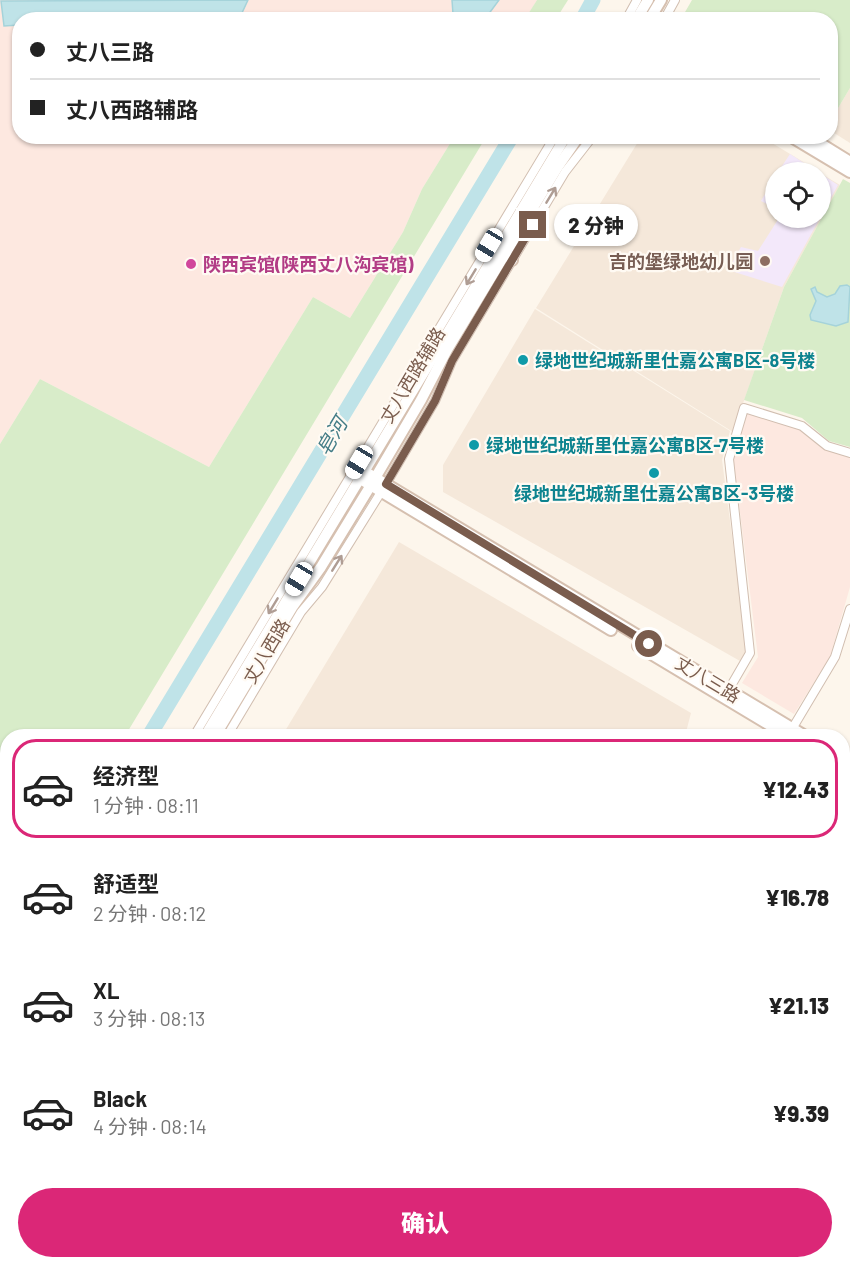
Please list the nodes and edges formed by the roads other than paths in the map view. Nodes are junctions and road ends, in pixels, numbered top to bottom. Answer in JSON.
{"nodes":[{"id":1,"x":551,"y":144,"type":"edge"},
{"id":2,"x":562,"y":144,"type":"edge"},
{"id":3,"x":574,"y":144,"type":"edge"},
{"id":4,"x":587,"y":144,"type":"edge"},
{"id":5,"x":803,"y":144,"type":"edge"},
{"id":6,"x":821,"y":144,"type":"edge"},
{"id":7,"x":850,"y":162,"type":"edge"},
{"id":8,"x":850,"y":172,"type":"edge"},
{"id":9,"x":501,"y":252,"type":"junction"},
{"id":10,"x":850,"y":453,"type":"edge"},
{"id":11,"x":358,"y":475,"type":"junction"},
{"id":12,"x":373,"y":482,"type":"junction"},
{"id":13,"x":383,"y":488,"type":"junction"},
{"id":14,"x":850,"y":609,"type":"edge"},
{"id":15,"x":728,"y":691,"type":"junction"},
{"id":16,"x":198,"y":729,"type":"edge"},
{"id":17,"x":209,"y":729,"type":"edge"},
{"id":18,"x":219,"y":729,"type":"edge"},
{"id":19,"x":231,"y":729,"type":"edge"},
{"id":20,"x":783,"y":729,"type":"edge"},
{"id":21,"x":784,"y":729,"type":"edge"},
{"id":22,"x":792,"y":729,"type":"edge"}],
"edges":[{"from":1,"to":9,"type":"street","name":"丈八西路辅路"},
{"from":2,"to":9,"type":"main road","name":"丈八西路"},
{"from":3,"to":9,"type":"main road","name":"丈八西路"},
{"from":9,"to":4,"type":"street","name":"丈八西路辅路","one_way":true},
{"from":5,"to":8,"type":"main road"},
{"from":6,"to":7,"type":"main road"},
{"from":9,"to":11,"type":"main road","name":"丈八西路","one_way":true},
{"from":9,"to":12,"type":"main road","name":"丈八西路"},
{"from":9,"to":13,"type":"street","name":"丈八西路辅路"},
{"from":10,"to":15,"type":"street"},
{"from":11,"to":12,"type":"main road","name":"丈八三路"},
{"from":11,"to":16,"type":"street","one_way":true},
{"from":11,"to":17,"type":"main road","name":"丈八西路"},
{"from":12,"to":13,"type":"main road","name":"丈八三路"},
{"from":12,"to":18,"type":"main road","name":"丈八西路"},
{"from":13,"to":15,"type":"main road","name":"丈八三路"},
{"from":19,"to":13,"type":"street","name":"丈八西路辅路","one_way":true},
{"from":13,"to":20,"type":"main road","name":"丈八三路"},
{"from":14,"to":22,"type":"street"},
{"from":15,"to":21,"type":"main road","name":"丈八三路"}]}
